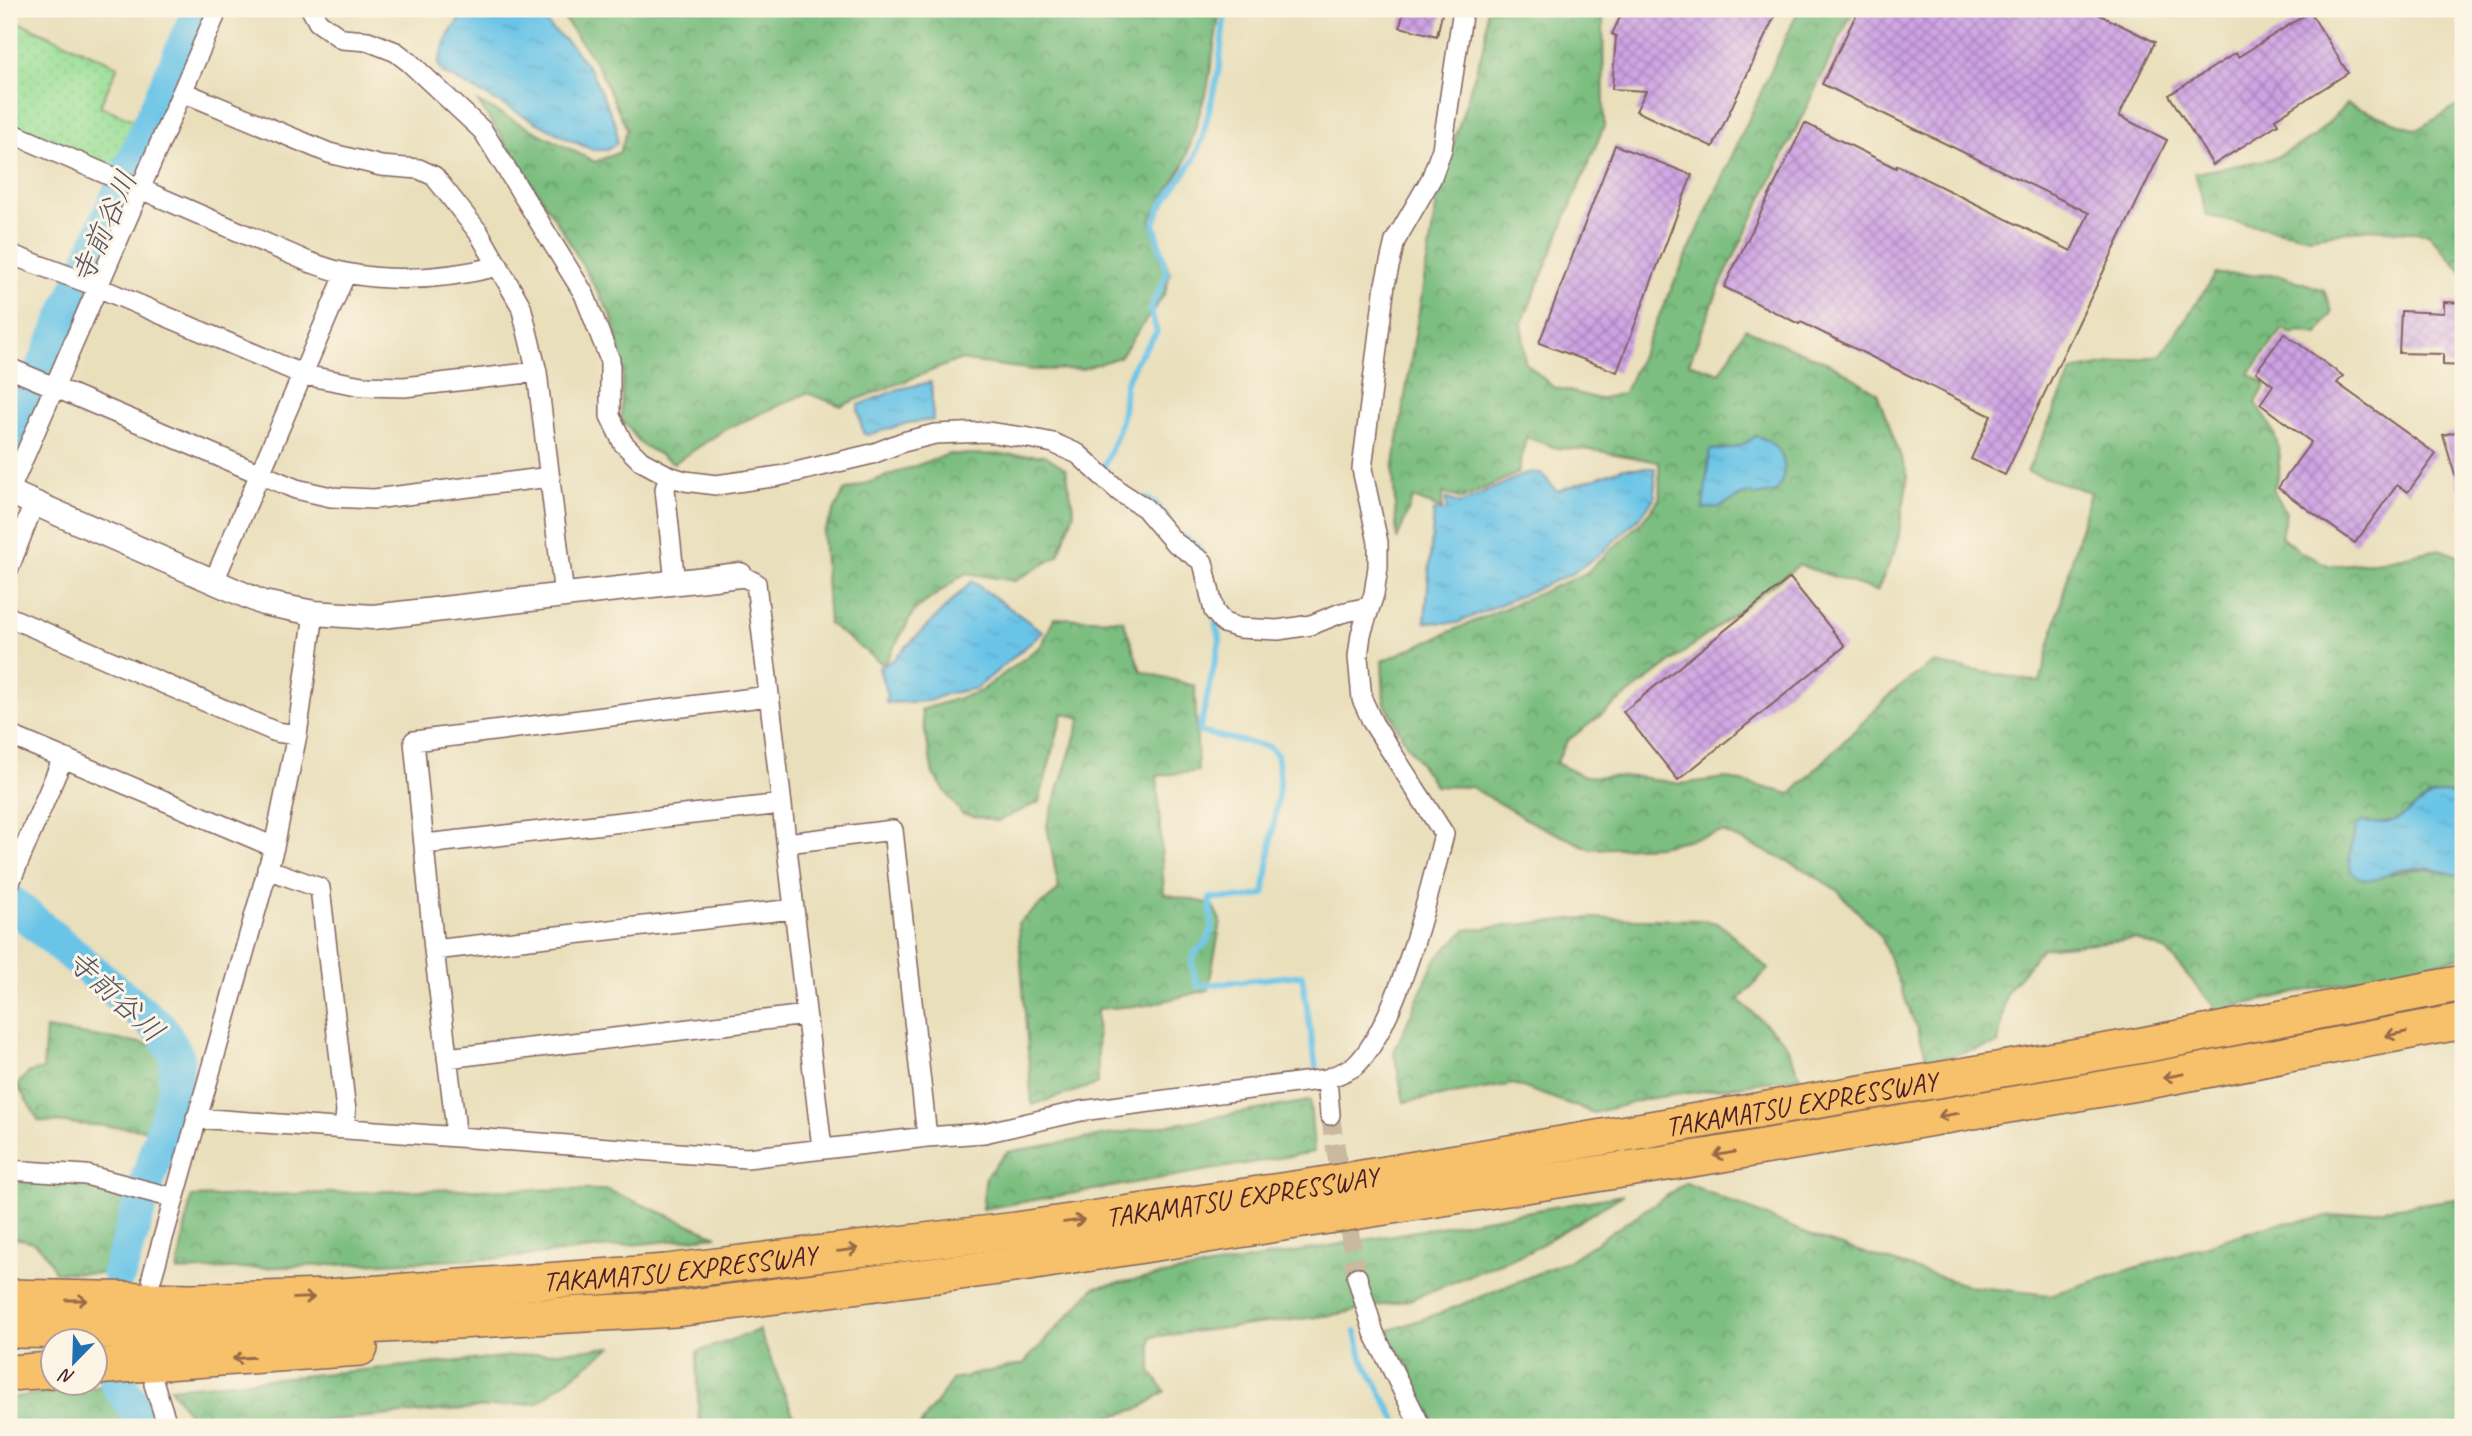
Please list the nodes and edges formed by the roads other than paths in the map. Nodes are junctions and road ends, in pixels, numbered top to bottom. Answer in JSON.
{"nodes":[{"id":1,"x":218,"y":9,"type":"edge"},
{"id":2,"x":311,"y":9,"type":"edge"},
{"id":3,"x":1463,"y":9,"type":"edge"},
{"id":4,"x":183,"y":92,"type":"junction"},
{"id":5,"x":9,"y":132,"type":"edge"},
{"id":6,"x":128,"y":185,"type":"junction"},
{"id":7,"x":9,"y":254,"type":"edge"},
{"id":8,"x":499,"y":266,"type":"junction"},
{"id":9,"x":346,"y":273,"type":"junction"},
{"id":10,"x":85,"y":282,"type":"junction"},
{"id":11,"x":9,"y":368,"type":"edge"},
{"id":12,"x":537,"y":372,"type":"junction"},
{"id":13,"x":304,"y":375,"type":"junction"},
{"id":14,"x":42,"y":381,"type":"junction"},
{"id":15,"x":260,"y":474,"type":"junction"},
{"id":16,"x":668,"y":476,"type":"junction"},
{"id":17,"x":550,"y":477,"type":"junction"},
{"id":18,"x":9,"y":492,"type":"edge"},
{"id":19,"x":34,"y":503,"type":"junction"},
{"id":20,"x":9,"y":568,"type":"edge"},
{"id":21,"x":740,"y":575,"type":"joint"},
{"id":22,"x":214,"y":581,"type":"junction"},
{"id":23,"x":675,"y":583,"type":"junction"},
{"id":24,"x":564,"y":596,"type":"junction"},
{"id":25,"x":1369,"y":607,"type":"junction"},
{"id":26,"x":314,"y":613,"type":"junction"},
{"id":27,"x":9,"y":617,"type":"edge"},
{"id":28,"x":769,"y":696,"type":"junction"},
{"id":29,"x":9,"y":735,"type":"edge"},
{"id":30,"x":297,"y":735,"type":"junction"},
{"id":31,"x":63,"y":758,"type":"junction"},
{"id":32,"x":782,"y":804,"type":"junction"},
{"id":33,"x":787,"y":842,"type":"junction"},
{"id":34,"x":425,"y":844,"type":"junction"},
{"id":35,"x":274,"y":847,"type":"junction"},
{"id":36,"x":267,"y":869,"type":"junction"},
{"id":37,"x":9,"y":881,"type":"edge"},
{"id":38,"x":793,"y":909,"type":"junction"},
{"id":39,"x":434,"y":950,"type":"junction"},
{"id":40,"x":2463,"y":983,"type":"edge"},
{"id":41,"x":806,"y":1015,"type":"junction"},
{"id":42,"x":2463,"y":1021,"type":"edge"},
{"id":43,"x":447,"y":1058,"type":"junction"},
{"id":44,"x":1326,"y":1079,"type":"junction"},
{"id":45,"x":1330,"y":1115,"type":"tunnel mouth"},
{"id":46,"x":196,"y":1118,"type":"junction"},
{"id":47,"x":344,"y":1129,"type":"junction"},
{"id":48,"x":454,"y":1137,"type":"junction"},
{"id":49,"x":927,"y":1137,"type":"junction"},
{"id":50,"x":822,"y":1148,"type":"junction"},
{"id":51,"x":9,"y":1170,"type":"edge"},
{"id":52,"x":165,"y":1196,"type":"junction"},
{"id":53,"x":152,"y":1277,"type":"dead end"},
{"id":54,"x":1357,"y":1277,"type":"tunnel mouth"},
{"id":55,"x":9,"y":1297,"type":"edge"},
{"id":56,"x":676,"y":1308,"type":"junction"},
{"id":57,"x":9,"y":1330,"type":"edge"},
{"id":58,"x":108,"y":1366,"type":"edge"},
{"id":59,"x":38,"y":1371,"type":"edge"},
{"id":60,"x":9,"y":1373,"type":"edge"},
{"id":61,"x":155,"y":1384,"type":"dead end"},
{"id":62,"x":165,"y":1426,"type":"edge"},
{"id":63,"x":1421,"y":1427,"type":"edge"}],
"edges":[{"from":1,"to":4,"type":"street"},
{"from":2,"to":16,"type":"street"},
{"from":3,"to":25,"type":"street"},
{"from":4,"to":6,"type":"street"},
{"from":4,"to":8,"type":"street"},
{"from":5,"to":6,"type":"street"},
{"from":6,"to":9,"type":"street"},
{"from":6,"to":10,"type":"street"},
{"from":7,"to":10,"type":"street"},
{"from":8,"to":9,"type":"street"},
{"from":8,"to":12,"type":"street"},
{"from":9,"to":13,"type":"street"},
{"from":10,"to":13,"type":"street"},
{"from":10,"to":14,"type":"street"},
{"from":11,"to":14,"type":"street"},
{"from":12,"to":13,"type":"street"},
{"from":12,"to":17,"type":"street"},
{"from":13,"to":15,"type":"street"},
{"from":14,"to":15,"type":"street"},
{"from":14,"to":18,"type":"street"},
{"from":15,"to":17,"type":"street"},
{"from":15,"to":22,"type":"street"},
{"from":16,"to":23,"type":"street"},
{"from":16,"to":25,"type":"street"},
{"from":17,"to":24,"type":"street"},
{"from":18,"to":19,"type":"street"},
{"from":19,"to":20,"type":"street"},
{"from":19,"to":22,"type":"street"},
{"from":21,"to":23,"type":"street"},
{"from":21,"to":28,"type":"street"},
{"from":22,"to":26,"type":"street"},
{"from":23,"to":24,"type":"street"},
{"from":24,"to":26,"type":"street"},
{"from":25,"to":44,"type":"street"},
{"from":26,"to":30,"type":"street"},
{"from":27,"to":30,"type":"street"},
{"from":28,"to":32,"type":"street"},
{"from":28,"to":34,"type":"street"},
{"from":29,"to":31,"type":"street"},
{"from":30,"to":35,"type":"street"},
{"from":31,"to":35,"type":"street"},
{"from":31,"to":37,"type":"street"},
{"from":32,"to":33,"type":"street"},
{"from":32,"to":34,"type":"street"},
{"from":33,"to":38,"type":"street"},
{"from":33,"to":49,"type":"street"},
{"from":34,"to":39,"type":"street"},
{"from":35,"to":36,"type":"street"},
{"from":36,"to":46,"type":"street"},
{"from":36,"to":47,"type":"street"},
{"from":38,"to":39,"type":"street"},
{"from":38,"to":41,"type":"street"},
{"from":39,"to":43,"type":"street"},
{"from":55,"to":40,"type":"highway","name":"TAKAMATSU EXPRESSWAY","one_way":true},
{"from":41,"to":43,"type":"street"},
{"from":41,"to":50,"type":"street"},
{"from":42,"to":56,"type":"highway","name":"TAKAMATSU EXPRESSWAY","one_way":true},
{"from":43,"to":48,"type":"street"},
{"from":44,"to":45,"type":"street"},
{"from":44,"to":49,"type":"street"},
{"from":46,"to":47,"type":"street"},
{"from":46,"to":52,"type":"street"},
{"from":47,"to":48,"type":"street"},
{"from":48,"to":50,"type":"street"},
{"from":49,"to":50,"type":"street"},
{"from":51,"to":52,"type":"street"},
{"from":52,"to":53,"type":"street"},
{"from":54,"to":63,"type":"street"},
{"from":56,"to":57,"type":"highway","name":"TAKAMATSU EXPRESSWAY"},
{"from":56,"to":58,"type":"highway","one_way":true},
{"from":59,"to":60,"type":"highway"},
{"from":61,"to":62,"type":"street"}]}
